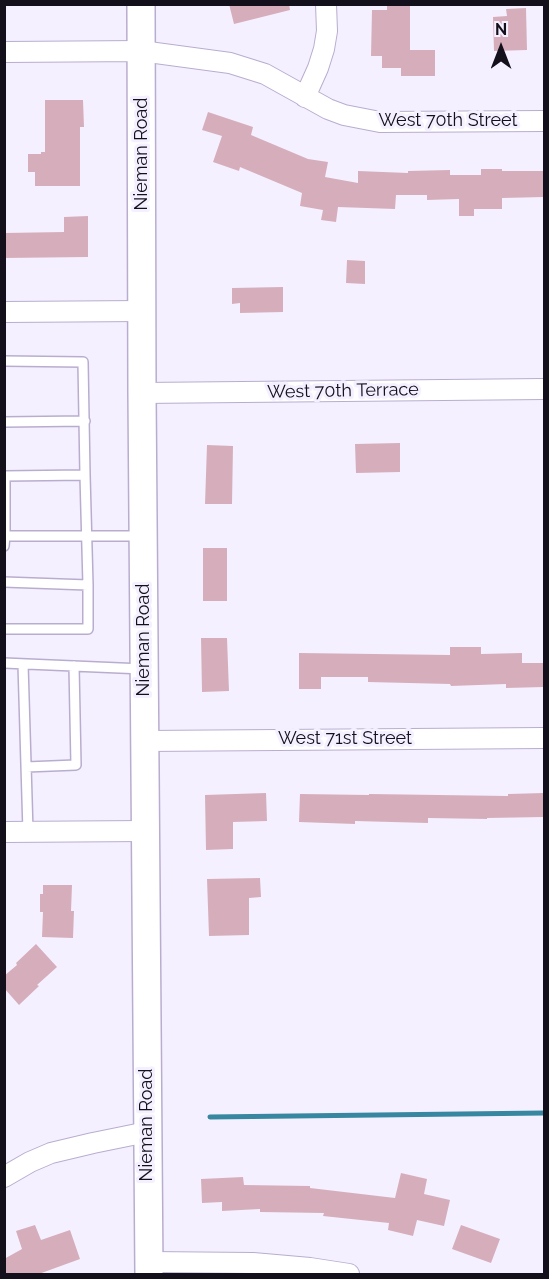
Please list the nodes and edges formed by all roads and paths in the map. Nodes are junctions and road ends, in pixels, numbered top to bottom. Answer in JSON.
{"nodes":[{"id":1,"x":141,"y":4,"type":"edge"},
{"id":2,"x":326,"y":4,"type":"edge"},
{"id":3,"x":141,"y":51,"type":"junction"},
{"id":4,"x":4,"y":52,"type":"edge"},
{"id":5,"x":305,"y":97,"type":"junction"},
{"id":6,"x":544,"y":120,"type":"edge"},
{"id":7,"x":142,"y":311,"type":"junction"},
{"id":8,"x":4,"y":312,"type":"edge"},
{"id":9,"x":4,"y":361,"type":"edge"},
{"id":10,"x":544,"y":389,"type":"edge"},
{"id":11,"x":142,"y":393,"type":"junction"},
{"id":12,"x":85,"y":421,"type":"junction"},
{"id":13,"x":4,"y":423,"type":"edge"},
{"id":14,"x":4,"y":468,"type":"edge"},
{"id":15,"x":85,"y":475,"type":"junction"},
{"id":16,"x":5,"y":476,"type":"edge"},
{"id":17,"x":5,"y":536,"type":"edge"},
{"id":18,"x":87,"y":536,"type":"junction"},
{"id":19,"x":144,"y":536,"type":"junction"},
{"id":20,"x":4,"y":546,"type":"edge"},
{"id":21,"x":4,"y":582,"type":"edge"},
{"id":22,"x":88,"y":585,"type":"junction"},
{"id":23,"x":4,"y":628,"type":"edge"},
{"id":24,"x":4,"y":663,"type":"edge"},
{"id":25,"x":23,"y":664,"type":"junction"},
{"id":26,"x":74,"y":666,"type":"junction"},
{"id":27,"x":145,"y":669,"type":"junction"},
{"id":28,"x":544,"y":738,"type":"edge"},
{"id":29,"x":145,"y":741,"type":"junction"},
{"id":30,"x":26,"y":767,"type":"junction"},
{"id":31,"x":146,"y":831,"type":"junction"},
{"id":32,"x":4,"y":832,"type":"edge"},
{"id":33,"x":28,"y":832,"type":"junction"},
{"id":34,"x":147,"y":1132,"type":"junction"},
{"id":35,"x":4,"y":1177,"type":"edge"},
{"id":36,"x":149,"y":1268,"type":"edge"},
{"id":37,"x":349,"y":1275,"type":"edge"}],
"edges":[{"from":1,"to":3,"type":"main road","name":"Nieman Road"},
{"from":2,"to":5,"type":"street"},
{"from":3,"to":4,"type":"street","name":"West 70th Street"},
{"from":3,"to":5,"type":"street","name":"West 70th Street"},
{"from":3,"to":7,"type":"main road","name":"Nieman Road"},
{"from":5,"to":6,"type":"street","name":"West 70th Street"},
{"from":7,"to":8,"type":"street"},
{"from":7,"to":11,"type":"main road","name":"Nieman Road"},
{"from":9,"to":12,"type":"lane"},
{"from":10,"to":11,"type":"street","name":"West 70th Terrace"},
{"from":11,"to":19,"type":"main road","name":"Nieman Road"},
{"from":12,"to":13,"type":"lane"},
{"from":12,"to":15,"type":"lane"},
{"from":14,"to":16,"type":"lane"},
{"from":15,"to":16,"type":"lane"},
{"from":15,"to":18,"type":"lane"},
{"from":16,"to":17,"type":"lane"},
{"from":17,"to":18,"type":"lane"},
{"from":17,"to":20,"type":"lane"},
{"from":18,"to":19,"type":"lane"},
{"from":18,"to":22,"type":"lane"},
{"from":19,"to":27,"type":"main road","name":"Nieman Road"},
{"from":21,"to":22,"type":"lane"},
{"from":22,"to":23,"type":"lane"},
{"from":24,"to":25,"type":"lane"},
{"from":25,"to":26,"type":"lane"},
{"from":25,"to":30,"type":"lane"},
{"from":26,"to":27,"type":"lane"},
{"from":26,"to":30,"type":"lane"},
{"from":27,"to":29,"type":"main road","name":"Nieman Road"},
{"from":28,"to":29,"type":"street","name":"West 71st Street"},
{"from":29,"to":31,"type":"main road","name":"Nieman Road"},
{"from":30,"to":33,"type":"lane"},
{"from":31,"to":33,"type":"street"},
{"from":31,"to":34,"type":"main road","name":"Nieman Road"},
{"from":32,"to":33,"type":"street"},
{"from":34,"to":35,"type":"street"},
{"from":34,"to":36,"type":"main road","name":"Nieman Road"},
{"from":36,"to":37,"type":"street"}]}
